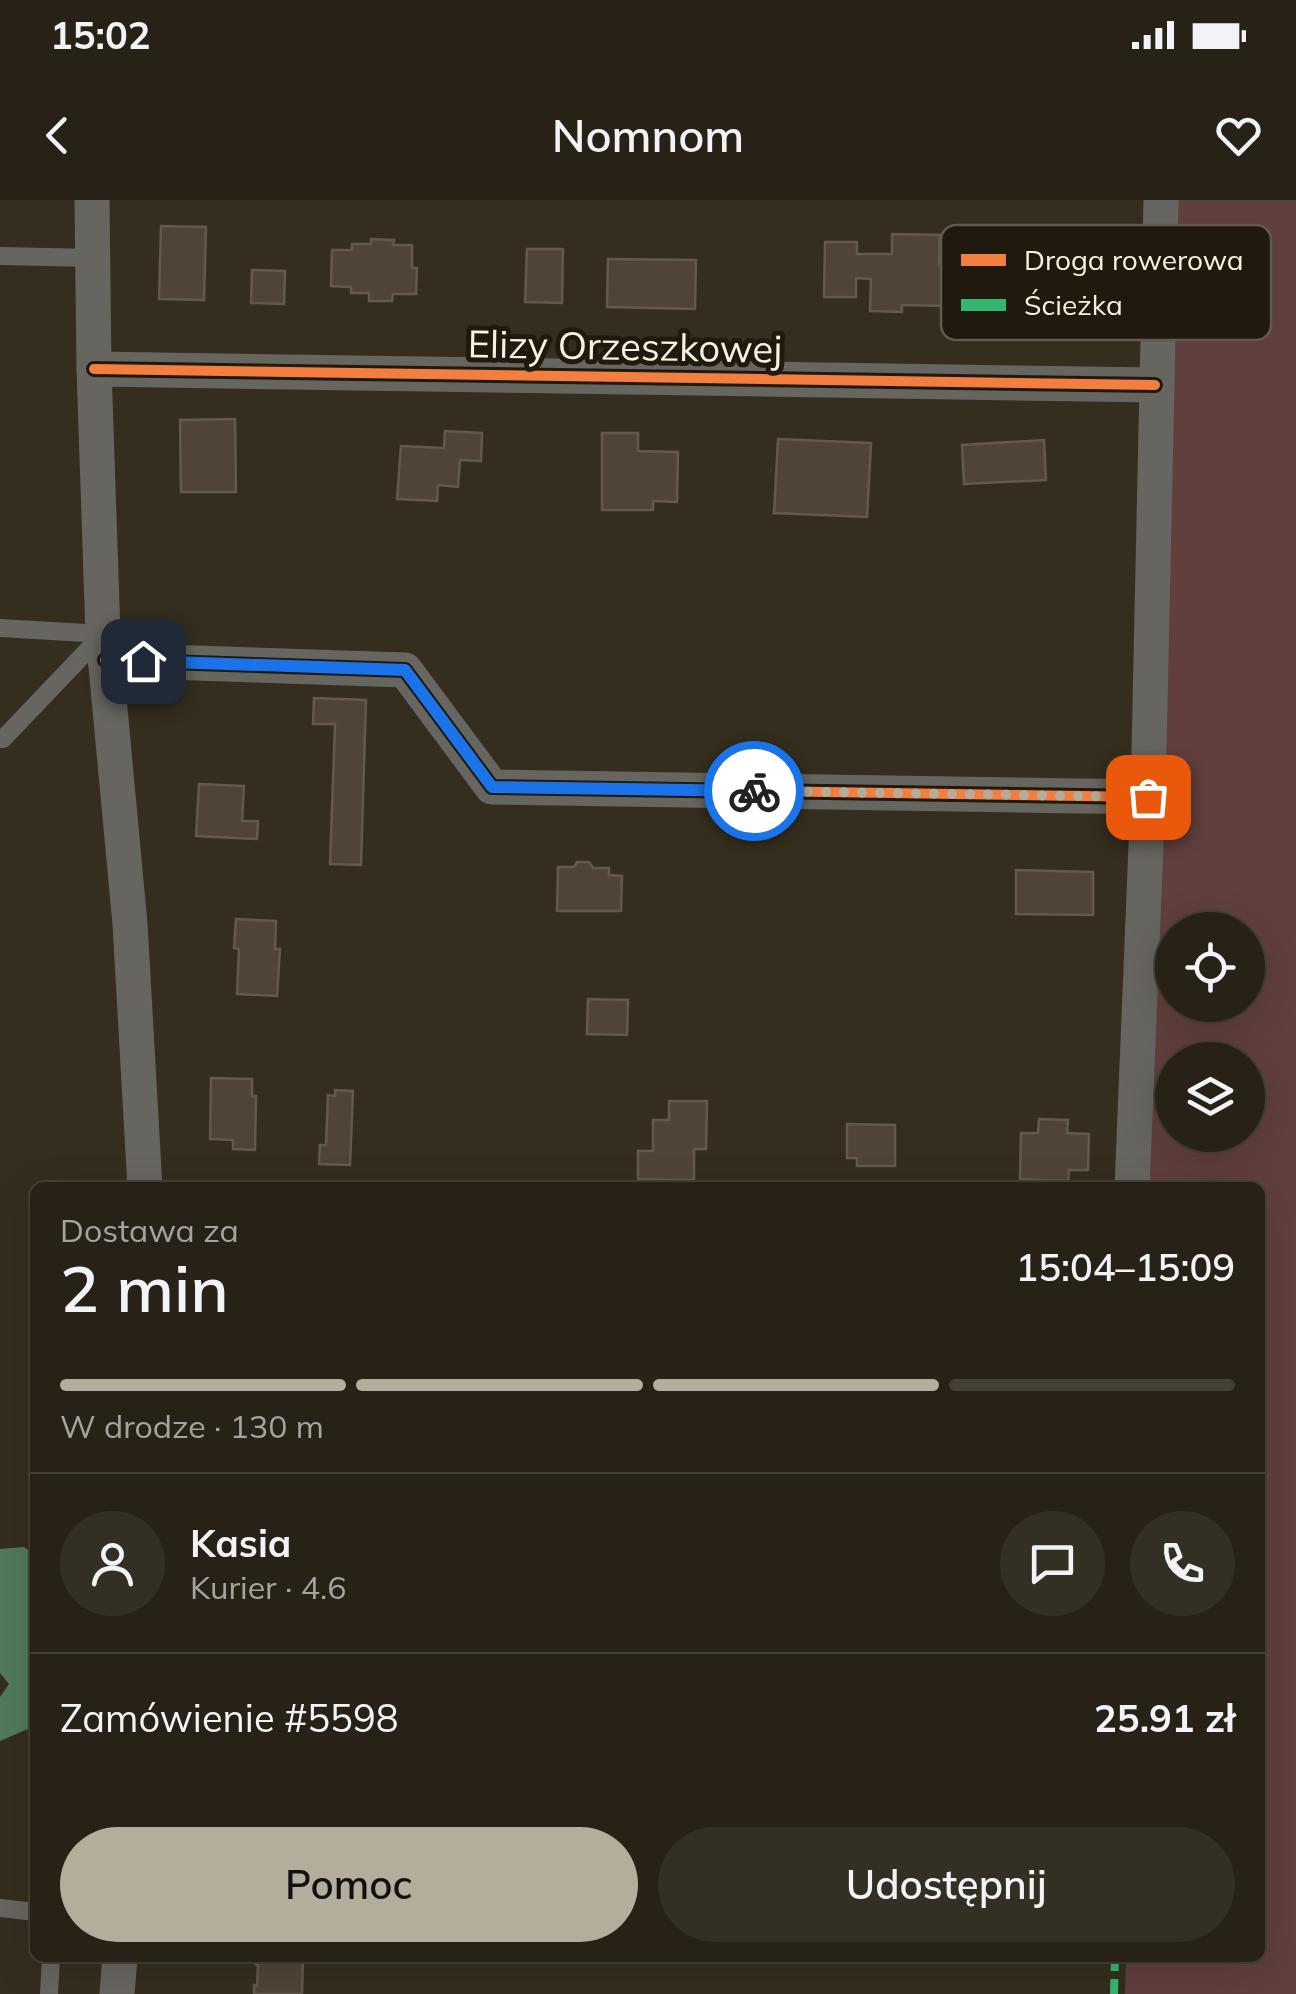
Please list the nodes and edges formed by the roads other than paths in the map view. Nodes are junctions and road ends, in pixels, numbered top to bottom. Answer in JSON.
{"nodes":[{"id":1,"x":92,"y":200,"type":"edge"},
{"id":2,"x":1161,"y":200,"type":"edge"},
{"id":3,"x":1160,"y":225,"type":"edge"},
{"id":4,"x":0,"y":256,"type":"edge"},
{"id":5,"x":93,"y":258,"type":"junction"},
{"id":6,"x":1157,"y":340,"type":"edge"},
{"id":7,"x":94,"y":369,"type":"junction"},
{"id":8,"x":1156,"y":385,"type":"junction"},
{"id":9,"x":0,"y":628,"type":"edge"},
{"id":10,"x":104,"y":647,"type":"junction"},
{"id":11,"x":0,"y":739,"type":"edge"},
{"id":12,"x":1148,"y":797,"type":"junction"},
{"id":13,"x":146,"y":1182,"type":"edge"},
{"id":14,"x":1132,"y":1182,"type":"edge"},
{"id":15,"x":0,"y":1908,"type":"edge"},
{"id":16,"x":30,"y":1911,"type":"edge"},
{"id":17,"x":51,"y":1962,"type":"edge"},
{"id":18,"x":120,"y":1962,"type":"edge"},
{"id":19,"x":49,"y":1994,"type":"edge"},
{"id":20,"x":117,"y":1994,"type":"edge"}],
"edges":[{"from":1,"to":5,"type":"street"},
{"from":2,"to":3,"type":"street"},
{"from":4,"to":5,"type":"lane"},
{"from":5,"to":7,"type":"street"},
{"from":6,"to":8,"type":"street"},
{"from":7,"to":8,"type":"street","name":"Elizy Orzeszkowej"},
{"from":7,"to":10,"type":"street"},
{"from":8,"to":12,"type":"street"},
{"from":9,"to":10,"type":"lane"},
{"from":10,"to":11,"type":"lane"},
{"from":10,"to":12,"type":"street"},
{"from":10,"to":13,"type":"street"},
{"from":12,"to":14,"type":"street"},
{"from":15,"to":16,"type":"lane"},
{"from":17,"to":19,"type":"lane"},
{"from":18,"to":20,"type":"street"}]}
